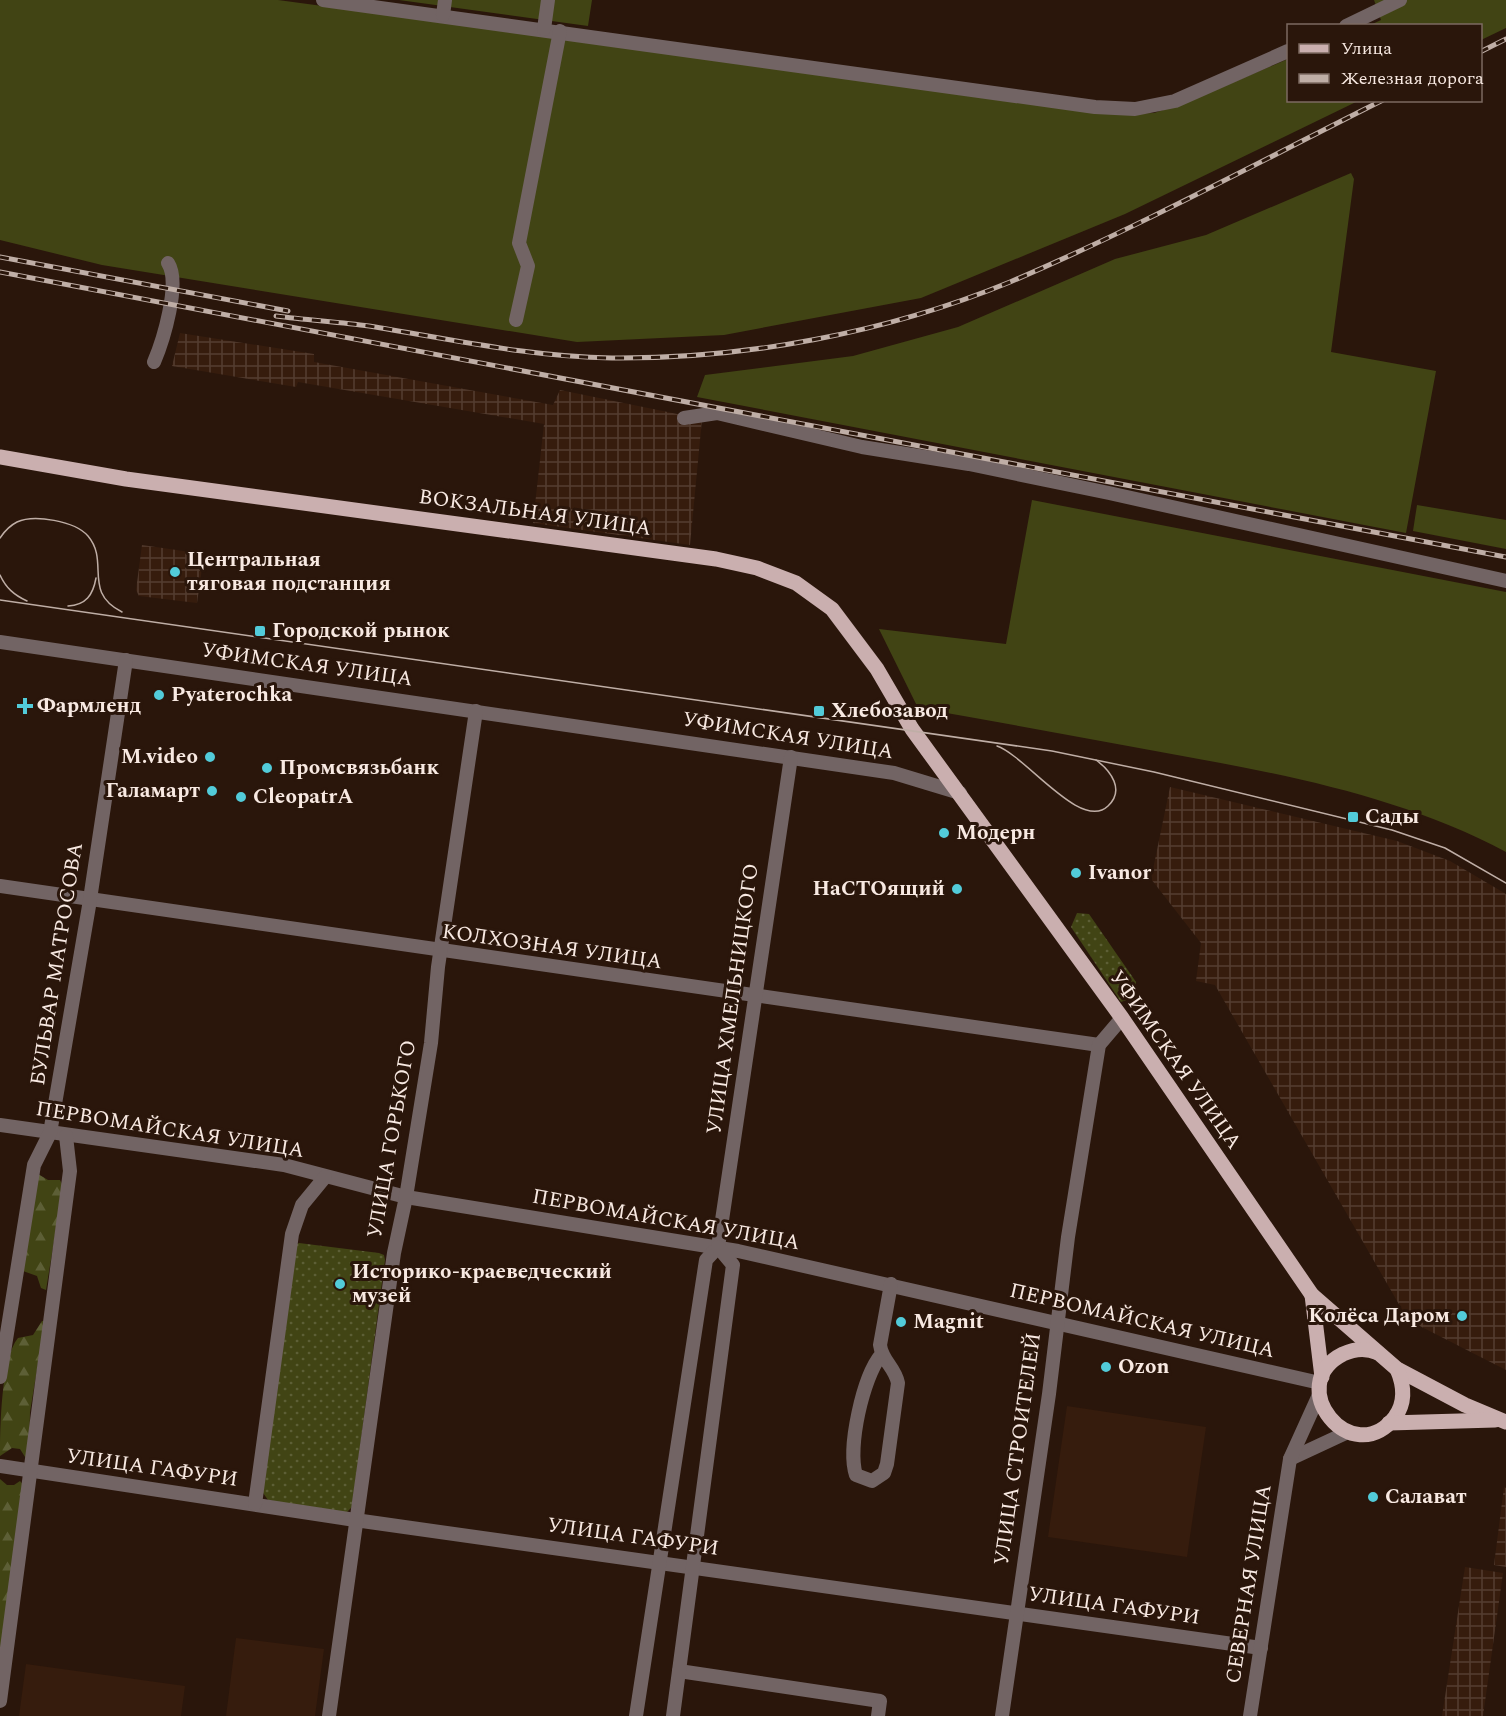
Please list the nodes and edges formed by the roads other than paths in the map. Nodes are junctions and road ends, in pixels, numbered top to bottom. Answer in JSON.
{"nodes":[{"id":1,"x":323,"y":0,"type":"edge"},
{"id":2,"x":445,"y":0,"type":"edge"},
{"id":3,"x":548,"y":0,"type":"edge"},
{"id":4,"x":1400,"y":0,"type":"edge"},
{"id":5,"x":443,"y":15,"type":"junction"},
{"id":6,"x":1350,"y":24,"type":"edge"},
{"id":7,"x":544,"y":29,"type":"junction"},
{"id":8,"x":560,"y":31,"type":"junction"},
{"id":9,"x":1287,"y":51,"type":"edge"},
{"id":10,"x":168,"y":263,"type":"dead end"},
{"id":11,"x":516,"y":320,"type":"dead end"},
{"id":12,"x":154,"y":362,"type":"dead end"},
{"id":13,"x":684,"y":418,"type":"dead end"},
{"id":14,"x":0,"y":457,"type":"edge"},
{"id":15,"x":1506,"y":581,"type":"edge"},
{"id":16,"x":0,"y":642,"type":"edge"},
{"id":17,"x":126,"y":660,"type":"junction"},
{"id":18,"x":476,"y":711,"type":"junction"},
{"id":19,"x":791,"y":757,"type":"junction"},
{"id":20,"x":960,"y":793,"type":"junction"},
{"id":21,"x":0,"y":886,"type":"edge"},
{"id":22,"x":90,"y":899,"type":"junction"},
{"id":23,"x":441,"y":951,"type":"junction"},
{"id":24,"x":756,"y":997,"type":"junction"},
{"id":25,"x":1122,"y":1018,"type":"junction"},
{"id":26,"x":1099,"y":1045,"type":"junction"},
{"id":27,"x":0,"y":1125,"type":"edge"},
{"id":28,"x":50,"y":1133,"type":"junction"},
{"id":29,"x":66,"y":1136,"type":"junction"},
{"id":30,"x":325,"y":1177,"type":"junction"},
{"id":31,"x":406,"y":1197,"type":"junction"},
{"id":32,"x":718,"y":1248,"type":"junction"},
{"id":33,"x":891,"y":1284,"type":"junction"},
{"id":34,"x":1312,"y":1295,"type":"junction"},
{"id":35,"x":1057,"y":1324,"type":"junction"},
{"id":36,"x":881,"y":1355,"type":"junction"},
{"id":37,"x":1385,"y":1356,"type":"junction"},
{"id":38,"x":1397,"y":1369,"type":"junction"},
{"id":39,"x":0,"y":1377,"type":"edge"},
{"id":40,"x":1320,"y":1385,"type":"junction"},
{"id":41,"x":1502,"y":1421,"type":"edge"},
{"id":42,"x":1389,"y":1424,"type":"junction"},
{"id":43,"x":1348,"y":1432,"type":"junction"},
{"id":44,"x":1290,"y":1459,"type":"junction"},
{"id":45,"x":0,"y":1466,"type":"edge"},
{"id":46,"x":30,"y":1473,"type":"junction"},
{"id":47,"x":255,"y":1504,"type":"junction"},
{"id":48,"x":355,"y":1520,"type":"junction"},
{"id":49,"x":662,"y":1561,"type":"junction"},
{"id":50,"x":691,"y":1567,"type":"junction"},
{"id":51,"x":1016,"y":1614,"type":"junction"},
{"id":52,"x":1261,"y":1648,"type":"junction"},
{"id":53,"x":679,"y":1671,"type":"junction"},
{"id":54,"x":0,"y":1701,"type":"edge"},
{"id":55,"x":328,"y":1716,"type":"edge"},
{"id":56,"x":636,"y":1716,"type":"edge"},
{"id":57,"x":673,"y":1716,"type":"edge"},
{"id":58,"x":878,"y":1716,"type":"edge"},
{"id":59,"x":1002,"y":1716,"type":"edge"},
{"id":60,"x":1250,"y":1716,"type":"edge"}],
"edges":[{"from":1,"to":5,"type":"street"},
{"from":2,"to":5,"type":"street"},
{"from":3,"to":7,"type":"street"},
{"from":4,"to":6,"type":"street"},
{"from":5,"to":7,"type":"street"},
{"from":7,"to":8,"type":"street"},
{"from":8,"to":9,"type":"street"},
{"from":8,"to":11,"type":"street"},
{"from":10,"to":12,"type":"street"},
{"from":13,"to":15,"type":"street"},
{"from":14,"to":20,"type":"main road","name":"ВОКЗАЛЬНАЯ УЛИЦА"},
{"from":16,"to":17,"type":"street","name":"УФИМСКАЯ УЛИЦА"},
{"from":17,"to":18,"type":"street","name":"УФИМСКАЯ УЛИЦА"},
{"from":17,"to":22,"type":"street","name":"БУЛЬВАР МАТРОСОВА"},
{"from":18,"to":19,"type":"street","name":"УФИМСКАЯ УЛИЦА"},
{"from":18,"to":23,"type":"street","name":"УЛИЦА ГОРЬКОГО"},
{"from":19,"to":20,"type":"street","name":"УФИМСКАЯ УЛИЦА"},
{"from":19,"to":24,"type":"street","name":"УЛИЦА ХМЕЛЬНИЦКОГО"},
{"from":20,"to":25,"type":"main road","name":"УФИМСКАЯ УЛИЦА"},
{"from":21,"to":22,"type":"street","name":"КОЛХОЗНАЯ УЛИЦА"},
{"from":22,"to":23,"type":"street","name":"КОЛХОЗНАЯ УЛИЦА"},
{"from":22,"to":28,"type":"street","name":"БУЛЬВАР МАТРОСОВА"},
{"from":23,"to":24,"type":"street","name":"КОЛХОЗНАЯ УЛИЦА"},
{"from":23,"to":31,"type":"street","name":"УЛИЦА ГОРЬКОГО"},
{"from":24,"to":26,"type":"street","name":"КОЛХОЗНАЯ УЛИЦА"},
{"from":24,"to":32,"type":"street","name":"УЛИЦА ХМЕЛЬНИЦКОГО"},
{"from":25,"to":26,"type":"street"},
{"from":25,"to":34,"type":"main road","name":"УФИМСКАЯ УЛИЦА"},
{"from":26,"to":35,"type":"street","name":"УЛИЦА СТРОИТЕЛЕЙ"},
{"from":27,"to":28,"type":"street","name":"ПЕРВОМАЙСКАЯ УЛИЦА"},
{"from":28,"to":29,"type":"street","name":"ПЕРВОМАЙСКАЯ УЛИЦА"},
{"from":28,"to":39,"type":"street","name":"БУЛЬВАР МАТРОСОВА"},
{"from":29,"to":30,"type":"street","name":"ПЕРВОМАЙСКАЯ УЛИЦА"},
{"from":29,"to":46,"type":"street"},
{"from":30,"to":31,"type":"street","name":"ПЕРВОМАЙСКАЯ УЛИЦА"},
{"from":30,"to":47,"type":"street"},
{"from":31,"to":32,"type":"street","name":"ПЕРВОМАЙСКАЯ УЛИЦА"},
{"from":31,"to":48,"type":"street","name":"УЛИЦА ГОРЬКОГО"},
{"from":32,"to":33,"type":"street","name":"ПЕРВОМАЙСКАЯ УЛИЦА"},
{"from":32,"to":49,"type":"street","name":"УЛИЦА ХМЕЛЬНИЦКОГО"},
{"from":32,"to":50,"type":"street"},
{"from":33,"to":35,"type":"street","name":"ПЕРВОМАЙСКАЯ УЛИЦА"},
{"from":33,"to":36,"type":"street"},
{"from":34,"to":37,"type":"main road"},
{"from":34,"to":40,"type":"main road"},
{"from":35,"to":40,"type":"street","name":"ПЕРВОМАЙСКАЯ УЛИЦА"},
{"from":35,"to":51,"type":"street","name":"УЛИЦА СТРОИТЕЛЕЙ"},
{"from":36,"to":36,"type":"street"},
{"from":37,"to":38,"type":"main road"},
{"from":37,"to":40,"type":"main road"},
{"from":38,"to":41,"type":"main road"},
{"from":38,"to":42,"type":"main road"},
{"from":40,"to":43,"type":"main road"},
{"from":40,"to":44,"type":"street","name":"СЕВЕРНАЯ УЛИЦА"},
{"from":41,"to":42,"type":"main road"},
{"from":42,"to":43,"type":"main road"},
{"from":43,"to":44,"type":"street"},
{"from":44,"to":52,"type":"street","name":"СЕВЕРНАЯ УЛИЦА"},
{"from":45,"to":46,"type":"street","name":"УЛИЦА ГАФУРИ"},
{"from":46,"to":47,"type":"street","name":"УЛИЦА ГАФУРИ"},
{"from":46,"to":54,"type":"street"},
{"from":47,"to":48,"type":"street","name":"УЛИЦА ГАФУРИ"},
{"from":48,"to":49,"type":"street","name":"УЛИЦА ГАФУРИ"},
{"from":48,"to":55,"type":"street","name":"УЛИЦА ГОРЬКОГО"},
{"from":49,"to":50,"type":"street","name":"УЛИЦА ГАФУРИ"},
{"from":49,"to":56,"type":"street","name":"УЛИЦА ХМЕЛЬНИЦКОГО"},
{"from":50,"to":51,"type":"street","name":"УЛИЦА ГАФУРИ"},
{"from":50,"to":53,"type":"street"},
{"from":51,"to":52,"type":"street","name":"УЛИЦА ГАФУРИ"},
{"from":51,"to":59,"type":"street","name":"УЛИЦА СТРОИТЕЛЕЙ"},
{"from":52,"to":60,"type":"street","name":"СЕВЕРНАЯ УЛИЦА"},
{"from":53,"to":57,"type":"street"},
{"from":53,"to":58,"type":"street"}]}
